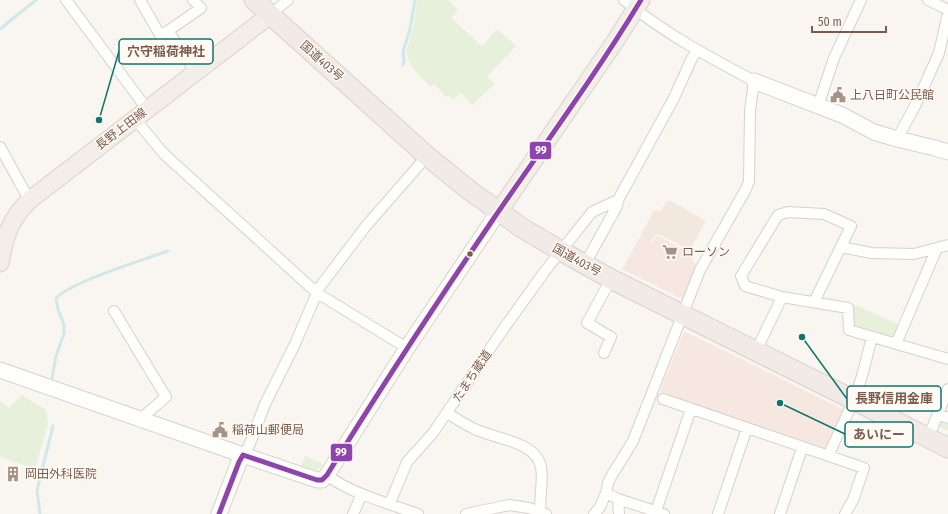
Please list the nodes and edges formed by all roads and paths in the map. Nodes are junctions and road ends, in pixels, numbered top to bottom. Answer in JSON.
{"nodes":[{"id":1,"x":66,"y":0,"type":"edge"},
{"id":2,"x":140,"y":0,"type":"edge"},
{"id":3,"x":193,"y":0,"type":"edge"},
{"id":4,"x":254,"y":0,"type":"edge"},
{"id":5,"x":288,"y":0,"type":"edge"},
{"id":6,"x":861,"y":0,"type":"edge"},
{"id":7,"x":928,"y":0,"type":"edge"},
{"id":8,"x":633,"y":3,"type":"edge"},
{"id":9,"x":948,"y":10,"type":"edge"},
{"id":10,"x":948,"y":13,"type":"edge"},
{"id":11,"x":270,"y":15,"type":"junction"},
{"id":12,"x":168,"y":32,"type":"junction"},
{"id":13,"x":697,"y":50,"type":"junction"},
{"id":14,"x":196,"y":72,"type":"junction"},
{"id":15,"x":754,"y":81,"type":"junction"},
{"id":16,"x":818,"y":106,"type":"junction"},
{"id":17,"x":141,"y":114,"type":"junction"},
{"id":18,"x":897,"y":139,"type":"junction"},
{"id":19,"x":0,"y":147,"type":"edge"},
{"id":20,"x":948,"y":152,"type":"edge"},
{"id":21,"x":427,"y":156,"type":"junction"},
{"id":22,"x":31,"y":198,"type":"junction"},
{"id":23,"x":618,"y":200,"type":"junction"},
{"id":24,"x":499,"y":211,"type":"junction"},
{"id":25,"x":948,"y":245,"type":"edge"},
{"id":26,"x":841,"y":247,"type":"junction"},
{"id":27,"x":937,"y":248,"type":"junction"},
{"id":28,"x":561,"y":251,"type":"junction"},
{"id":29,"x":0,"y":263,"type":"edge"},
{"id":30,"x":585,"y":264,"type":"junction"},
{"id":31,"x":611,"y":279,"type":"junction"},
{"id":32,"x":317,"y":293,"type":"junction"},
{"id":33,"x":782,"y":297,"type":"junction"},
{"id":34,"x":814,"y":302,"type":"junction"},
{"id":35,"x":114,"y":311,"type":"dead end"},
{"id":36,"x":682,"y":315,"type":"junction"},
{"id":37,"x":872,"y":338,"type":"junction"},
{"id":38,"x":896,"y":344,"type":"junction"},
{"id":39,"x":407,"y":348,"type":"junction"},
{"id":40,"x":756,"y":351,"type":"junction"},
{"id":41,"x":604,"y":353,"type":"dead end"},
{"id":42,"x":948,"y":359,"type":"edge"},
{"id":43,"x":0,"y":370,"type":"edge"},
{"id":44,"x":948,"y":389,"type":"edge"},
{"id":45,"x":663,"y":399,"type":"dead end"},
{"id":46,"x":854,"y":400,"type":"junction"},
{"id":47,"x":691,"y":409,"type":"junction"},
{"id":48,"x":447,"y":413,"type":"junction"},
{"id":49,"x":938,"y":414,"type":"junction"},
{"id":50,"x":948,"y":418,"type":"edge"},
{"id":51,"x":144,"y":420,"type":"junction"},
{"id":52,"x":747,"y":428,"type":"junction"},
{"id":53,"x":928,"y":438,"type":"junction"},
{"id":54,"x":802,"y":448,"type":"junction"},
{"id":55,"x":948,"y":448,"type":"edge"},
{"id":56,"x":243,"y":455,"type":"junction"},
{"id":57,"x":828,"y":456,"type":"junction"},
{"id":58,"x":327,"y":475,"type":"junction"},
{"id":59,"x":606,"y":493,"type":"junction"},
{"id":60,"x":362,"y":494,"type":"junction"},
{"id":61,"x":618,"y":499,"type":"junction"},
{"id":62,"x":390,"y":503,"type":"junction"},
{"id":63,"x":543,"y":513,"type":"edge"},
{"id":64,"x":660,"y":513,"type":"edge"},
{"id":65,"x":219,"y":514,"type":"edge"},
{"id":66,"x":353,"y":514,"type":"edge"},
{"id":67,"x":418,"y":514,"type":"edge"},
{"id":68,"x":466,"y":514,"type":"edge"},
{"id":69,"x":594,"y":514,"type":"edge"},
{"id":70,"x":619,"y":514,"type":"edge"},
{"id":71,"x":718,"y":514,"type":"edge"},
{"id":72,"x":780,"y":514,"type":"edge"},
{"id":73,"x":845,"y":514,"type":"edge"}],
"edges":[{"from":1,"to":17,"type":"street"},
{"from":2,"to":12,"type":"street"},
{"from":3,"to":12,"type":"street"},
{"from":4,"to":11,"type":"highway","name":"国道403号"},
{"from":5,"to":11,"type":"street"},
{"from":6,"to":16,"type":"street"},
{"from":7,"to":9,"type":"street"},
{"from":8,"to":13,"type":"street"},
{"from":8,"to":24,"type":"main road"},
{"from":10,"to":18,"type":"street"},
{"from":11,"to":14,"type":"main road","name":"長野上田線"},
{"from":11,"to":21,"type":"highway","name":"国道403号"},
{"from":12,"to":14,"type":"street"},
{"from":13,"to":15,"type":"street"},
{"from":13,"to":23,"type":"street"},
{"from":14,"to":17,"type":"main road","name":"長野上田線"},
{"from":15,"to":16,"type":"street"},
{"from":15,"to":36,"type":"street"},
{"from":16,"to":18,"type":"street"},
{"from":17,"to":22,"type":"main road","name":"長野上田線"},
{"from":17,"to":32,"type":"street"},
{"from":18,"to":20,"type":"street"},
{"from":19,"to":22,"type":"street"},
{"from":21,"to":24,"type":"highway","name":"国道403号"},
{"from":21,"to":32,"type":"street"},
{"from":22,"to":29,"type":"main road","name":"長野上田線"},
{"from":23,"to":28,"type":"street","name":"たまち蔵道"},
{"from":23,"to":30,"type":"street"},
{"from":24,"to":28,"type":"highway","name":"国道403号"},
{"from":24,"to":39,"type":"street"},
{"from":25,"to":27,"type":"street"},
{"from":26,"to":27,"type":"street"},
{"from":26,"to":33,"type":"street"},
{"from":26,"to":34,"type":"street"},
{"from":27,"to":38,"type":"street"},
{"from":28,"to":30,"type":"highway","name":"国道403号"},
{"from":28,"to":48,"type":"street","name":"たまち蔵道"},
{"from":30,"to":31,"type":"highway","name":"国道403号"},
{"from":31,"to":36,"type":"highway","name":"国道403号"},
{"from":31,"to":41,"type":"street"},
{"from":32,"to":39,"type":"street"},
{"from":32,"to":56,"type":"street"},
{"from":33,"to":34,"type":"street"},
{"from":33,"to":40,"type":"street"},
{"from":34,"to":37,"type":"street"},
{"from":35,"to":51,"type":"street"},
{"from":36,"to":40,"type":"highway","name":"国道403号"},
{"from":36,"to":59,"type":"street"},
{"from":37,"to":38,"type":"street"},
{"from":37,"to":46,"type":"street"},
{"from":38,"to":42,"type":"street"},
{"from":39,"to":58,"type":"street"},
{"from":40,"to":46,"type":"highway","name":"国道403号"},
{"from":43,"to":51,"type":"street"},
{"from":44,"to":49,"type":"street"},
{"from":45,"to":47,"type":"street"},
{"from":46,"to":53,"type":"highway","name":"国道403号"},
{"from":46,"to":57,"type":"street"},
{"from":47,"to":52,"type":"street"},
{"from":47,"to":64,"type":"street"},
{"from":48,"to":62,"type":"street","name":"たまち蔵道"},
{"from":48,"to":63,"type":"street"},
{"from":49,"to":50,"type":"street"},
{"from":49,"to":53,"type":"street"},
{"from":51,"to":56,"type":"street"},
{"from":52,"to":54,"type":"street"},
{"from":52,"to":71,"type":"street"},
{"from":53,"to":55,"type":"highway","name":"国道403号"},
{"from":54,"to":57,"type":"street"},
{"from":54,"to":72,"type":"street"},
{"from":56,"to":58,"type":"street"},
{"from":56,"to":65,"type":"street"},
{"from":57,"to":73,"type":"street"},
{"from":58,"to":60,"type":"street"},
{"from":59,"to":61,"type":"street"},
{"from":59,"to":69,"type":"street"},
{"from":60,"to":62,"type":"street"},
{"from":60,"to":66,"type":"street"},
{"from":61,"to":64,"type":"street"},
{"from":61,"to":70,"type":"street"},
{"from":62,"to":67,"type":"street"},
{"from":63,"to":68,"type":"street"}]}
